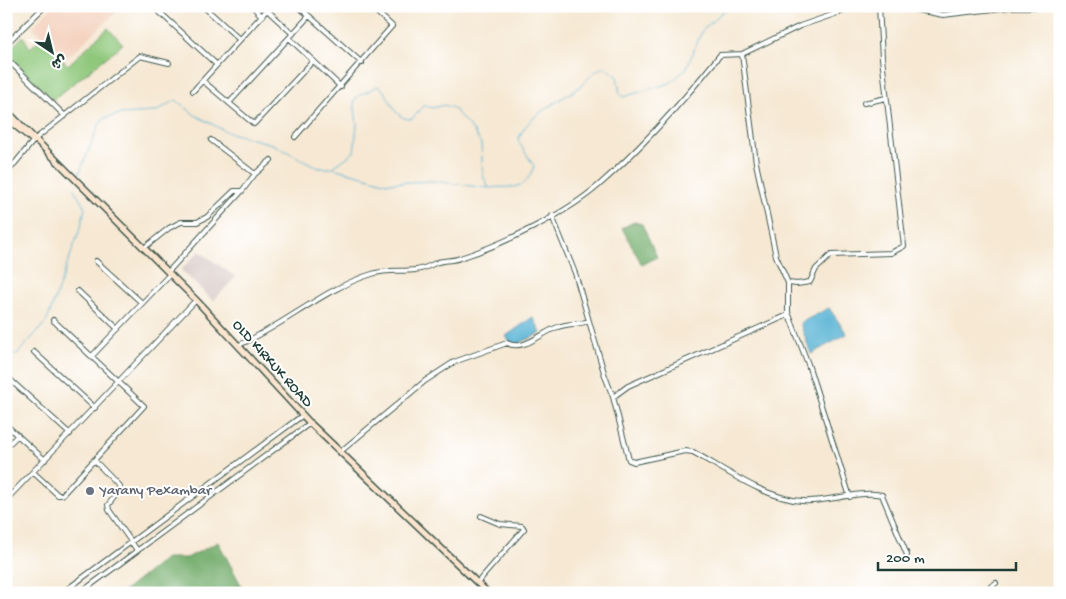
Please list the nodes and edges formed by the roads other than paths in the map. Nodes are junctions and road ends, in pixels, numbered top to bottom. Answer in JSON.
{"nodes":[{"id":1,"x":45,"y":6,"type":"edge"},
{"id":2,"x":203,"y":6,"type":"edge"},
{"id":3,"x":298,"y":6,"type":"edge"},
{"id":4,"x":370,"y":6,"type":"edge"},
{"id":5,"x":858,"y":6,"type":"edge"},
{"id":6,"x":879,"y":6,"type":"edge"},
{"id":7,"x":897,"y":6,"type":"edge"},
{"id":8,"x":157,"y":7,"type":"edge"},
{"id":9,"x":255,"y":7,"type":"edge"},
{"id":10,"x":1060,"y":7,"type":"edge"},
{"id":11,"x":262,"y":16,"type":"junction"},
{"id":12,"x":309,"y":16,"type":"junction"},
{"id":13,"x":293,"y":34,"type":"junction"},
{"id":14,"x":289,"y":38,"type":"junction"},
{"id":15,"x":240,"y":40,"type":"junction"},
{"id":16,"x":6,"y":44,"type":"edge"},
{"id":17,"x":742,"y":54,"type":"junction"},
{"id":18,"x":6,"y":58,"type":"edge"},
{"id":19,"x":313,"y":61,"type":"junction"},
{"id":20,"x":169,"y":63,"type":"dead end"},
{"id":21,"x":362,"y":64,"type":"junction"},
{"id":22,"x":217,"y":66,"type":"junction"},
{"id":23,"x":203,"y":81,"type":"junction"},
{"id":24,"x":341,"y":87,"type":"junction"},
{"id":25,"x":193,"y":91,"type":"dead end"},
{"id":26,"x":886,"y":98,"type":"junction"},
{"id":27,"x":864,"y":103,"type":"dead end"},
{"id":28,"x":229,"y":104,"type":"junction"},
{"id":29,"x":6,"y":110,"type":"edge"},
{"id":30,"x":65,"y":116,"type":"junction"},
{"id":31,"x":6,"y":118,"type":"edge"},
{"id":32,"x":295,"y":137,"type":"dead end"},
{"id":33,"x":34,"y":140,"type":"junction"},
{"id":34,"x":211,"y":140,"type":"dead end"},
{"id":35,"x":271,"y":160,"type":"dead end"},
{"id":36,"x":6,"y":174,"type":"edge"},
{"id":37,"x":255,"y":174,"type":"junction"},
{"id":38,"x":242,"y":191,"type":"junction"},
{"id":39,"x":552,"y":216,"type":"junction"},
{"id":40,"x":144,"y":248,"type":"junction"},
{"id":41,"x":96,"y":261,"type":"dead end"},
{"id":42,"x":169,"y":273,"type":"junction"},
{"id":43,"x":788,"y":283,"type":"junction"},
{"id":44,"x":78,"y":291,"type":"dead end"},
{"id":45,"x":196,"y":300,"type":"junction"},
{"id":46,"x":142,"y":303,"type":"junction"},
{"id":47,"x":788,"y":310,"type":"junction"},
{"id":48,"x":53,"y":320,"type":"dead end"},
{"id":49,"x":589,"y":321,"type":"junction"},
{"id":50,"x":118,"y":329,"type":"junction"},
{"id":51,"x":239,"y":344,"type":"junction"},
{"id":52,"x":34,"y":352,"type":"dead end"},
{"id":53,"x":92,"y":356,"type":"junction"},
{"id":54,"x":6,"y":376,"type":"edge"},
{"id":55,"x":120,"y":381,"type":"junction"},
{"id":56,"x":613,"y":398,"type":"junction"},
{"id":57,"x":95,"y":408,"type":"junction"},
{"id":58,"x":303,"y":415,"type":"junction"},
{"id":59,"x":310,"y":423,"type":"junction"},
{"id":60,"x":6,"y":425,"type":"edge"},
{"id":61,"x":70,"y":434,"type":"junction"},
{"id":62,"x":18,"y":435,"type":"junction"},
{"id":63,"x":6,"y":447,"type":"edge"},
{"id":64,"x":340,"y":452,"type":"junction"},
{"id":65,"x":45,"y":460,"type":"junction"},
{"id":66,"x":94,"y":460,"type":"junction"},
{"id":67,"x":33,"y":472,"type":"junction"},
{"id":68,"x":850,"y":497,"type":"junction"},
{"id":69,"x":6,"y":500,"type":"edge"},
{"id":70,"x":481,"y":516,"type":"dead end"},
{"id":71,"x":131,"y":542,"type":"junction"},
{"id":72,"x":137,"y":550,"type":"junction"},
{"id":73,"x":907,"y":556,"type":"dead end"},
{"id":74,"x":996,"y":582,"type":"dead end"},
{"id":75,"x":477,"y":583,"type":"junction"},
{"id":76,"x":62,"y":593,"type":"edge"},
{"id":77,"x":80,"y":593,"type":"edge"},
{"id":78,"x":488,"y":593,"type":"edge"},
{"id":79,"x":981,"y":593,"type":"edge"}],
"edges":[{"from":1,"to":16,"type":"street"},
{"from":2,"to":15,"type":"street"},
{"from":3,"to":12,"type":"street"},
{"from":4,"to":21,"type":"street"},
{"from":5,"to":17,"type":"street"},
{"from":6,"to":26,"type":"street"},
{"from":7,"to":10,"type":"street"},
{"from":8,"to":22,"type":"street"},
{"from":9,"to":11,"type":"street"},
{"from":11,"to":13,"type":"street"},
{"from":11,"to":15,"type":"street"},
{"from":12,"to":13,"type":"street"},
{"from":12,"to":21,"type":"street"},
{"from":13,"to":14,"type":"street"},
{"from":14,"to":19,"type":"street"},
{"from":14,"to":28,"type":"street"},
{"from":15,"to":22,"type":"street"},
{"from":17,"to":39,"type":"street"},
{"from":17,"to":43,"type":"street"},
{"from":18,"to":30,"type":"street"},
{"from":19,"to":24,"type":"street"},
{"from":19,"to":28,"type":"street"},
{"from":20,"to":30,"type":"street"},
{"from":21,"to":24,"type":"street"},
{"from":22,"to":23,"type":"street"},
{"from":23,"to":25,"type":"street"},
{"from":23,"to":28,"type":"street"},
{"from":24,"to":32,"type":"street"},
{"from":26,"to":27,"type":"street"},
{"from":26,"to":43,"type":"street"},
{"from":29,"to":33,"type":"street","name":"OLD KIRKUK ROAD"},
{"from":30,"to":33,"type":"street"},
{"from":31,"to":33,"type":"street","name":"OLD KIRKUK ROAD"},
{"from":33,"to":36,"type":"street"},
{"from":33,"to":40,"type":"street","name":"OLD KIRKUK ROAD"},
{"from":34,"to":37,"type":"street"},
{"from":35,"to":37,"type":"street"},
{"from":37,"to":38,"type":"street"},
{"from":38,"to":40,"type":"street"},
{"from":38,"to":42,"type":"street"},
{"from":39,"to":49,"type":"street"},
{"from":39,"to":51,"type":"street"},
{"from":40,"to":42,"type":"street","name":"OLD KIRKUK ROAD"},
{"from":41,"to":46,"type":"street"},
{"from":42,"to":45,"type":"street","name":"OLD KIRKUK ROAD"},
{"from":42,"to":46,"type":"street"},
{"from":43,"to":47,"type":"street"},
{"from":44,"to":50,"type":"street"},
{"from":45,"to":51,"type":"street","name":"OLD KIRKUK ROAD"},
{"from":45,"to":55,"type":"street"},
{"from":46,"to":50,"type":"street"},
{"from":47,"to":56,"type":"street"},
{"from":47,"to":68,"type":"street"},
{"from":48,"to":53,"type":"street"},
{"from":49,"to":56,"type":"street"},
{"from":49,"to":64,"type":"street"},
{"from":50,"to":53,"type":"street"},
{"from":51,"to":58,"type":"street","name":"OLD KIRKUK ROAD"},
{"from":52,"to":57,"type":"street"},
{"from":53,"to":55,"type":"street"},
{"from":54,"to":61,"type":"street"},
{"from":55,"to":57,"type":"street"},
{"from":55,"to":66,"type":"street"},
{"from":56,"to":68,"type":"street"},
{"from":57,"to":61,"type":"street"},
{"from":58,"to":59,"type":"street","name":"OLD KIRKUK ROAD"},
{"from":58,"to":71,"type":"street"},
{"from":59,"to":64,"type":"street","name":"OLD KIRKUK ROAD"},
{"from":59,"to":72,"type":"street"},
{"from":60,"to":62,"type":"street"},
{"from":61,"to":65,"type":"street"},
{"from":62,"to":63,"type":"street"},
{"from":62,"to":65,"type":"street"},
{"from":64,"to":75,"type":"street","name":"OLD KIRKUK ROAD"},
{"from":65,"to":67,"type":"street"},
{"from":66,"to":67,"type":"street"},
{"from":66,"to":71,"type":"street"},
{"from":67,"to":69,"type":"street"},
{"from":68,"to":73,"type":"street"},
{"from":70,"to":75,"type":"street"},
{"from":71,"to":72,"type":"street"},
{"from":71,"to":76,"type":"street"},
{"from":72,"to":77,"type":"street"},
{"from":74,"to":79,"type":"street"},
{"from":75,"to":78,"type":"street","name":"OLD KIRKUK ROAD"}]}
